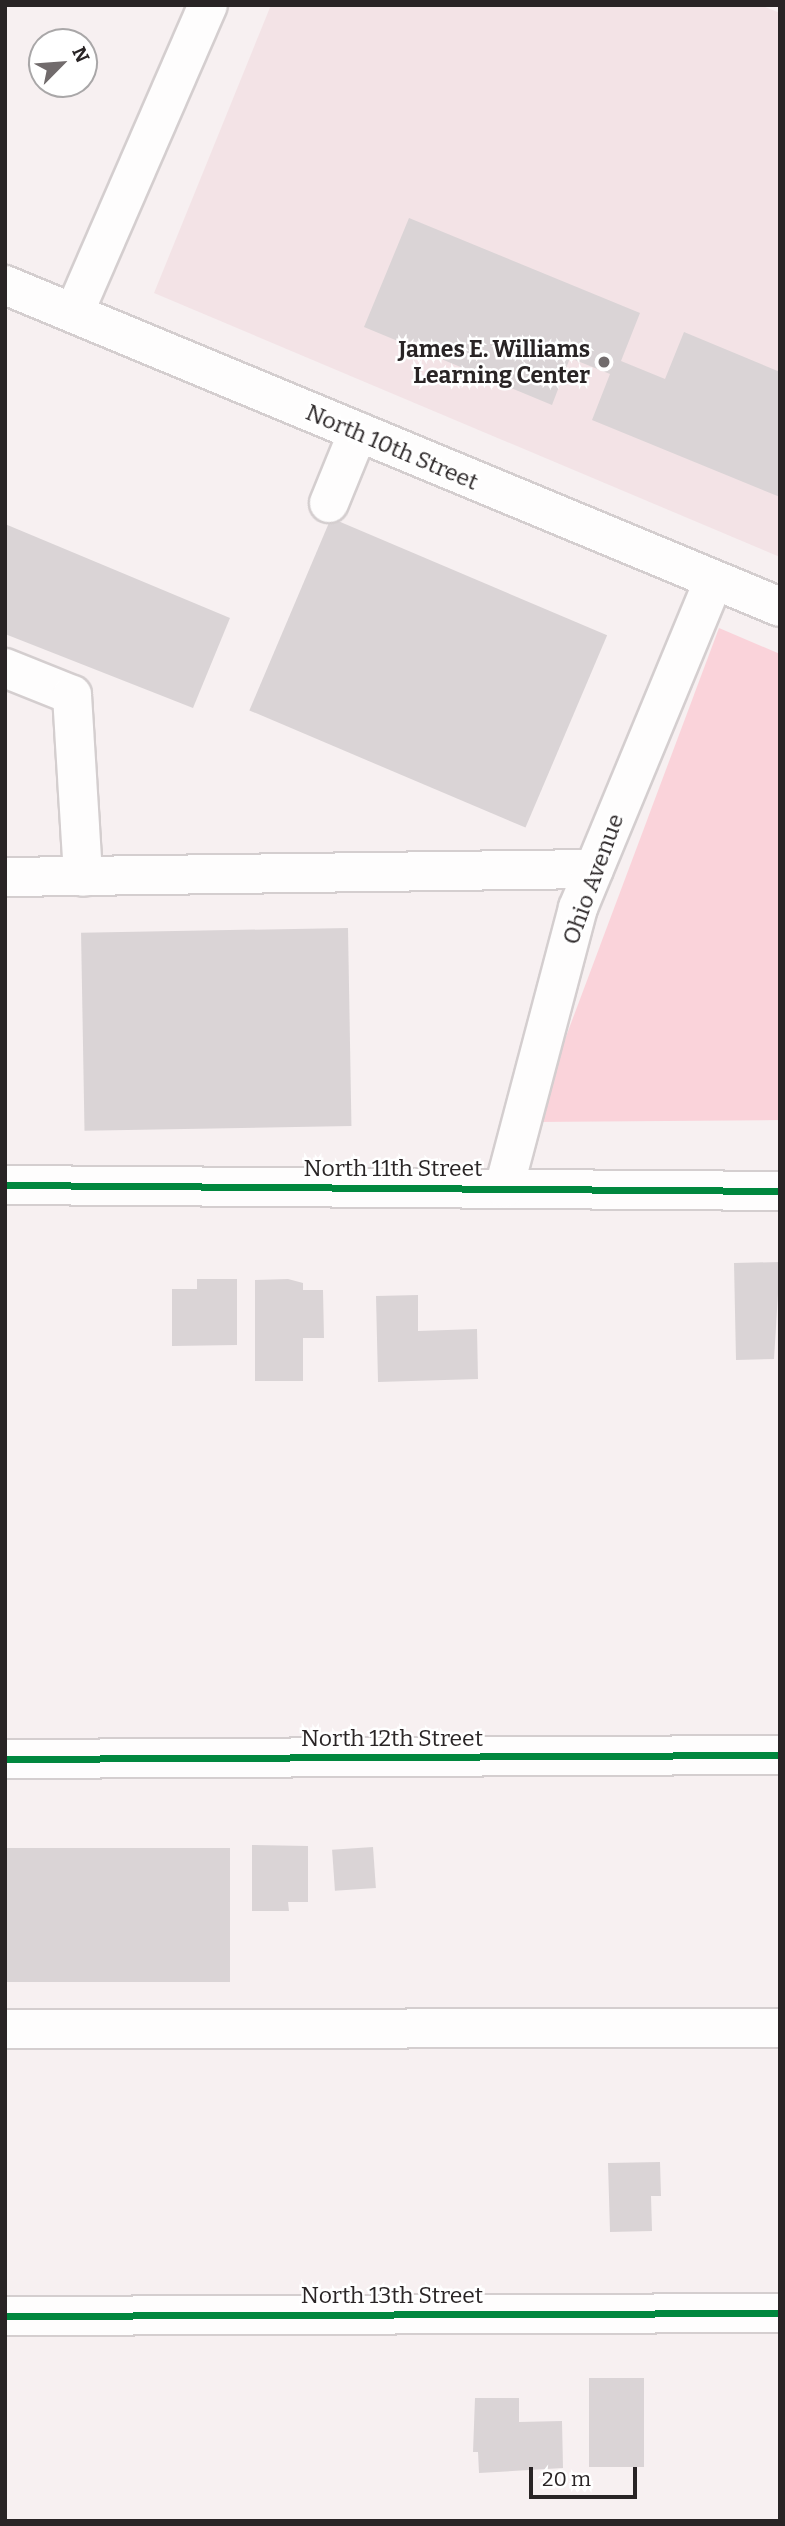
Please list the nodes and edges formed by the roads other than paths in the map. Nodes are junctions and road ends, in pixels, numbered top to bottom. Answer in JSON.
{"nodes":[{"id":1,"x":208,"y":5,"type":"edge"},
{"id":2,"x":5,"y":285,"type":"edge"},
{"id":3,"x":74,"y":313,"type":"junction"},
{"id":4,"x":358,"y":432,"type":"junction"},
{"id":5,"x":329,"y":503,"type":"dead end"},
{"id":6,"x":714,"y":580,"type":"junction"},
{"id":7,"x":780,"y":607,"type":"edge"},
{"id":8,"x":5,"y":668,"type":"edge"},
{"id":9,"x":594,"y":869,"type":"junction"},
{"id":10,"x":5,"y":877,"type":"edge"},
{"id":11,"x":83,"y":877,"type":"junction"},
{"id":12,"x":5,"y":1185,"type":"edge"},
{"id":13,"x":504,"y":1188,"type":"junction"},
{"id":14,"x":780,"y":1191,"type":"edge"},
{"id":15,"x":780,"y":1755,"type":"edge"},
{"id":16,"x":5,"y":1759,"type":"edge"},
{"id":17,"x":780,"y":2028,"type":"edge"},
{"id":18,"x":5,"y":2029,"type":"edge"},
{"id":19,"x":780,"y":2313,"type":"edge"},
{"id":20,"x":5,"y":2316,"type":"edge"}],
"edges":[{"from":1,"to":3,"type":"street"},
{"from":2,"to":3,"type":"street","name":"North 10th Street"},
{"from":3,"to":4,"type":"street","name":"North 10th Street"},
{"from":4,"to":5,"type":"street"},
{"from":4,"to":6,"type":"street","name":"North 10th Street"},
{"from":6,"to":7,"type":"street","name":"North 10th Street"},
{"from":6,"to":9,"type":"street","name":"Ohio Avenue"},
{"from":8,"to":11,"type":"street"},
{"from":9,"to":11,"type":"street"},
{"from":9,"to":13,"type":"street","name":"Ohio Avenue"},
{"from":10,"to":11,"type":"street"},
{"from":12,"to":13,"type":"street","name":"North 11th Street"},
{"from":13,"to":14,"type":"street","name":"North 11th Street"},
{"from":15,"to":16,"type":"street","name":"North 12th Street"},
{"from":17,"to":18,"type":"street"},
{"from":19,"to":20,"type":"street","name":"North 13th Street"}]}
